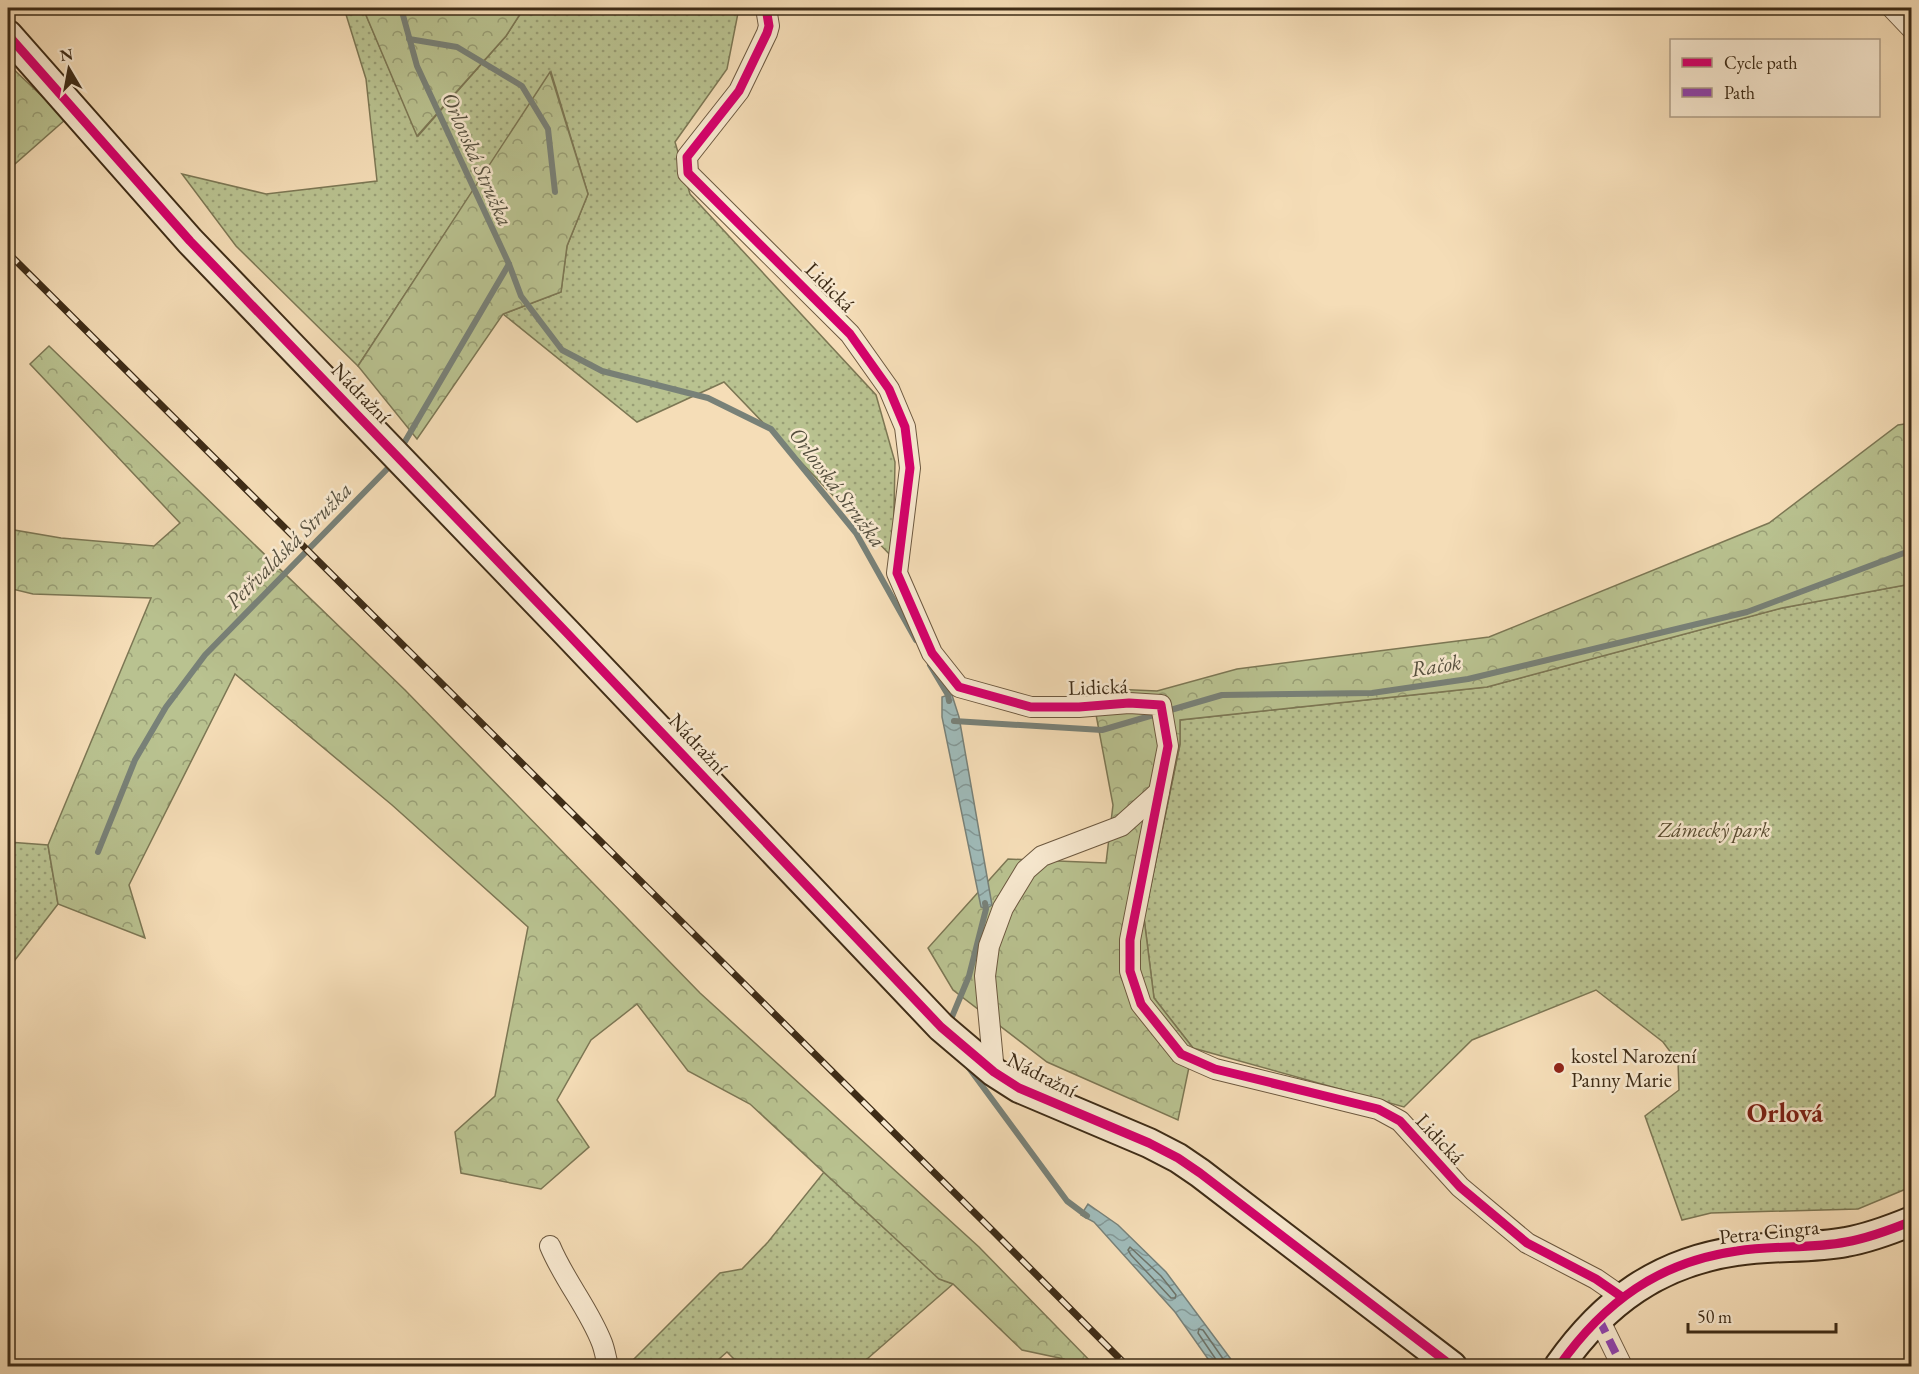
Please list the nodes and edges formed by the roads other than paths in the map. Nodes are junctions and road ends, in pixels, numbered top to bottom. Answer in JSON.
{"nodes":[{"id":1,"x":766,"y":8,"type":"edge"},
{"id":2,"x":1892,"y":8,"type":"edge"},
{"id":3,"x":1911,"y":29,"type":"edge"},
{"id":4,"x":8,"y":35,"type":"edge"},
{"id":5,"x":1159,"y":792,"type":"junction"},
{"id":6,"x":994,"y":1072,"type":"junction"},
{"id":7,"x":1911,"y":1221,"type":"edge"},
{"id":8,"x":550,"y":1246,"type":"dead end"},
{"id":9,"x":1622,"y":1297,"type":"junction"},
{"id":10,"x":1599,"y":1319,"type":"junction"},
{"id":11,"x":608,"y":1366,"type":"edge"},
{"id":12,"x":1452,"y":1366,"type":"edge"},
{"id":13,"x":1560,"y":1366,"type":"edge"},
{"id":14,"x":1622,"y":1366,"type":"edge"}],
"edges":[{"from":1,"to":5,"type":"street","name":"Lidická"},
{"from":2,"to":3,"type":"street"},
{"from":4,"to":6,"type":"street","name":"Nádražní"},
{"from":5,"to":6,"type":"street"},
{"from":5,"to":9,"type":"street","name":"Lidická"},
{"from":6,"to":12,"type":"street","name":"Nádražní"},
{"from":7,"to":9,"type":"street","name":"Petra Cingra"},
{"from":8,"to":11,"type":"street"},
{"from":9,"to":10,"type":"street","name":"Petra Cingra"},
{"from":10,"to":13,"type":"street","name":"Petra Cingra"},
{"from":10,"to":14,"type":"street"}]}
